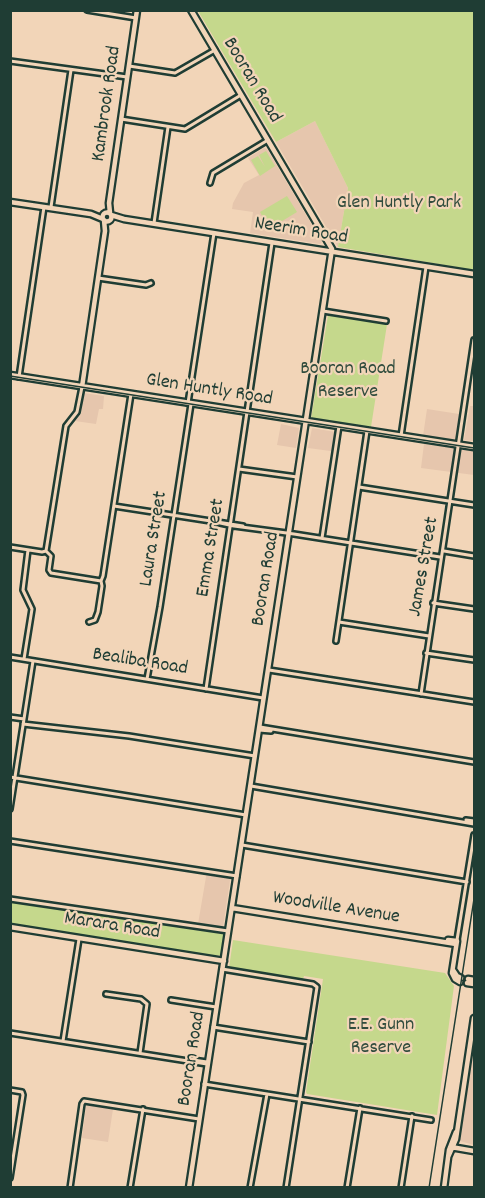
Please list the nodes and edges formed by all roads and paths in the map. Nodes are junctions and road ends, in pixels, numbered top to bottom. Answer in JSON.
{"nodes":[{"id":1,"x":87,"y":10,"type":"edge"},
{"id":2,"x":137,"y":10,"type":"edge"},
{"id":3,"x":191,"y":10,"type":"edge"},
{"id":4,"x":136,"y":18,"type":"junction"},
{"id":5,"x":215,"y":50,"type":"junction"},
{"id":6,"x":10,"y":61,"type":"edge"},
{"id":7,"x":129,"y":66,"type":"junction"},
{"id":8,"x":70,"y":70,"type":"junction"},
{"id":9,"x":127,"y":77,"type":"junction"},
{"id":10,"x":242,"y":95,"type":"junction"},
{"id":11,"x":121,"y":119,"type":"junction"},
{"id":12,"x":168,"y":127,"type":"junction"},
{"id":13,"x":268,"y":140,"type":"junction"},
{"id":14,"x":210,"y":183,"type":"dead end"},
{"id":15,"x":10,"y":202,"type":"edge"},
{"id":16,"x":44,"y":207,"type":"junction"},
{"id":17,"x":51,"y":208,"type":"junction"},
{"id":18,"x":107,"y":217,"type":"junction"},
{"id":19,"x":154,"y":224,"type":"junction"},
{"id":20,"x":214,"y":233,"type":"junction"},
{"id":21,"x":272,"y":242,"type":"junction"},
{"id":22,"x":332,"y":252,"type":"junction"},
{"id":23,"x":426,"y":267,"type":"junction"},
{"id":24,"x":474,"y":274,"type":"edge"},
{"id":25,"x":98,"y":278,"type":"junction"},
{"id":26,"x":151,"y":283,"type":"dead end"},
{"id":27,"x":323,"y":311,"type":"junction"},
{"id":28,"x":386,"y":321,"type":"dead end"},
{"id":29,"x":474,"y":340,"type":"edge"},
{"id":30,"x":10,"y":375,"type":"edge"},
{"id":31,"x":19,"y":377,"type":"junction"},
{"id":32,"x":82,"y":387,"type":"junction"},
{"id":33,"x":131,"y":394,"type":"junction"},
{"id":34,"x":190,"y":403,"type":"junction"},
{"id":35,"x":247,"y":412,"type":"junction"},
{"id":36,"x":306,"y":421,"type":"junction"},
{"id":37,"x":339,"y":426,"type":"junction"},
{"id":38,"x":367,"y":430,"type":"junction"},
{"id":39,"x":401,"y":436,"type":"junction"},
{"id":40,"x":459,"y":445,"type":"junction"},
{"id":41,"x":474,"y":447,"type":"edge"},
{"id":42,"x":239,"y":469,"type":"junction"},
{"id":43,"x":297,"y":477,"type":"junction"},
{"id":44,"x":359,"y":488,"type":"junction"},
{"id":45,"x":451,"y":501,"type":"junction"},
{"id":46,"x":474,"y":505,"type":"edge"},
{"id":47,"x":114,"y":506,"type":"junction"},
{"id":48,"x":174,"y":516,"type":"junction"},
{"id":49,"x":230,"y":525,"type":"junction"},
{"id":50,"x":289,"y":533,"type":"junction"},
{"id":51,"x":322,"y":538,"type":"junction"},
{"id":52,"x":351,"y":542,"type":"junction"},
{"id":53,"x":10,"y":547,"type":"edge"},
{"id":54,"x":28,"y":550,"type":"junction"},
{"id":55,"x":46,"y":551,"type":"junction"},
{"id":56,"x":444,"y":551,"type":"junction"},
{"id":57,"x":474,"y":556,"type":"edge"},
{"id":58,"x":440,"y":557,"type":"junction"},
{"id":59,"x":100,"y":581,"type":"junction"},
{"id":60,"x":434,"y":603,"type":"junction"},
{"id":61,"x":474,"y":609,"type":"edge"},
{"id":62,"x":89,"y":622,"type":"dead end"},
{"id":63,"x":339,"y":622,"type":"junction"},
{"id":64,"x":429,"y":636,"type":"junction"},
{"id":65,"x":336,"y":641,"type":"dead end"},
{"id":66,"x":426,"y":653,"type":"junction"},
{"id":67,"x":10,"y":657,"type":"edge"},
{"id":68,"x":24,"y":659,"type":"junction"},
{"id":69,"x":474,"y":660,"type":"edge"},
{"id":70,"x":33,"y":661,"type":"junction"},
{"id":71,"x":268,"y":669,"type":"junction"},
{"id":72,"x":147,"y":679,"type":"junction"},
{"id":73,"x":206,"y":689,"type":"junction"},
{"id":74,"x":421,"y":694,"type":"junction"},
{"id":75,"x":264,"y":698,"type":"junction"},
{"id":76,"x":474,"y":702,"type":"edge"},
{"id":77,"x":10,"y":717,"type":"edge"},
{"id":78,"x":24,"y":721,"type":"junction"},
{"id":79,"x":259,"y":728,"type":"junction"},
{"id":80,"x":255,"y":756,"type":"junction"},
{"id":81,"x":474,"y":762,"type":"edge"},
{"id":82,"x":13,"y":777,"type":"edge"},
{"id":83,"x":250,"y":788,"type":"junction"},
{"id":84,"x":10,"y":809,"type":"edge"},
{"id":85,"x":246,"y":815,"type":"junction"},
{"id":86,"x":474,"y":822,"type":"edge"},
{"id":87,"x":474,"y":836,"type":"edge"},
{"id":88,"x":10,"y":841,"type":"edge"},
{"id":89,"x":242,"y":846,"type":"junction"},
{"id":90,"x":237,"y":878,"type":"junction"},
{"id":91,"x":467,"y":882,"type":"junction"},
{"id":92,"x":10,"y":899,"type":"edge"},
{"id":93,"x":232,"y":908,"type":"junction"},
{"id":94,"x":10,"y":927,"type":"edge"},
{"id":95,"x":228,"y":933,"type":"junction"},
{"id":96,"x":79,"y":937,"type":"junction"},
{"id":97,"x":456,"y":942,"type":"junction"},
{"id":98,"x":224,"y":959,"type":"junction"},
{"id":99,"x":222,"y":969,"type":"junction"},
{"id":100,"x":461,"y":980,"type":"dead end"},
{"id":101,"x":467,"y":981,"type":"dead end"},
{"id":102,"x":474,"y":982,"type":"edge"},
{"id":103,"x":106,"y":994,"type":"dead end"},
{"id":104,"x":171,"y":1000,"type":"dead end"},
{"id":105,"x":216,"y":1008,"type":"junction"},
{"id":106,"x":474,"y":1018,"type":"edge"},
{"id":107,"x":213,"y":1027,"type":"junction"},
{"id":108,"x":10,"y":1033,"type":"edge"},
{"id":109,"x":63,"y":1041,"type":"junction"},
{"id":110,"x":309,"y":1042,"type":"junction"},
{"id":111,"x":140,"y":1053,"type":"junction"},
{"id":112,"x":208,"y":1063,"type":"junction"},
{"id":113,"x":204,"y":1084,"type":"junction"},
{"id":114,"x":10,"y":1090,"type":"edge"},
{"id":115,"x":267,"y":1094,"type":"junction"},
{"id":116,"x":300,"y":1099,"type":"junction"},
{"id":117,"x":360,"y":1108,"type":"junction"},
{"id":118,"x":142,"y":1109,"type":"junction"},
{"id":119,"x":412,"y":1116,"type":"junction"},
{"id":120,"x":199,"y":1117,"type":"junction"},
{"id":121,"x":431,"y":1120,"type":"dead end"},
{"id":122,"x":452,"y":1148,"type":"junction"},
{"id":123,"x":473,"y":1151,"type":"edge"},
{"id":124,"x":10,"y":1178,"type":"edge"},
{"id":125,"x":70,"y":1188,"type":"edge"},
{"id":126,"x":130,"y":1188,"type":"edge"},
{"id":127,"x":189,"y":1188,"type":"edge"},
{"id":128,"x":250,"y":1188,"type":"edge"},
{"id":129,"x":286,"y":1188,"type":"edge"},
{"id":130,"x":347,"y":1188,"type":"edge"},
{"id":131,"x":401,"y":1188,"type":"edge"},
{"id":132,"x":444,"y":1188,"type":"edge"}],
"edges":[{"from":1,"to":4,"type":"street"},
{"from":2,"to":4,"type":"street","name":"Kambrook Road"},
{"from":3,"to":5,"type":"street","name":"Booran Road"},
{"from":4,"to":7,"type":"street","name":"Kambrook Road"},
{"from":5,"to":7,"type":"street"},
{"from":5,"to":10,"type":"street","name":"Booran Road"},
{"from":6,"to":8,"type":"street"},
{"from":7,"to":9,"type":"street","name":"Kambrook Road"},
{"from":8,"to":9,"type":"street"},
{"from":8,"to":17,"type":"street"},
{"from":9,"to":11,"type":"street","name":"Kambrook Road"},
{"from":10,"to":12,"type":"street"},
{"from":10,"to":13,"type":"street","name":"Booran Road"},
{"from":11,"to":12,"type":"street"},
{"from":11,"to":18,"type":"street","name":"Kambrook Road"},
{"from":12,"to":19,"type":"street"},
{"from":13,"to":14,"type":"street"},
{"from":13,"to":22,"type":"street","name":"Booran Road"},
{"from":15,"to":16,"type":"street","name":"Neerim Road"},
{"from":16,"to":17,"type":"street","name":"Neerim Road"},
{"from":16,"to":31,"type":"street"},
{"from":17,"to":18,"type":"street","name":"Neerim Road"},
{"from":18,"to":19,"type":"street","name":"Neerim Road"},
{"from":18,"to":25,"type":"street","name":"Kambrook Road"},
{"from":19,"to":20,"type":"street","name":"Neerim Road"},
{"from":20,"to":21,"type":"street","name":"Neerim Road"},
{"from":20,"to":34,"type":"street","name":"Laura Street"},
{"from":21,"to":22,"type":"street","name":"Neerim Road"},
{"from":21,"to":35,"type":"street","name":"Emma Street"},
{"from":22,"to":23,"type":"street","name":"Neerim Road"},
{"from":22,"to":27,"type":"street","name":"Booran Road"},
{"from":23,"to":24,"type":"street","name":"Neerim Road"},
{"from":23,"to":39,"type":"street"},
{"from":25,"to":26,"type":"street"},
{"from":25,"to":32,"type":"street","name":"Kambrook Road"},
{"from":27,"to":28,"type":"street"},
{"from":27,"to":36,"type":"street","name":"Booran Road"},
{"from":29,"to":40,"type":"street","name":"James Street"},
{"from":30,"to":31,"type":"street","name":"Glen Huntly Road"},
{"from":31,"to":32,"type":"street","name":"Glen Huntly Road"},
{"from":32,"to":33,"type":"street","name":"Glen Huntly Road"},
{"from":32,"to":55,"type":"street"},
{"from":33,"to":34,"type":"street","name":"Glen Huntly Road"},
{"from":33,"to":47,"type":"street"},
{"from":34,"to":35,"type":"street","name":"Glen Huntly Road"},
{"from":34,"to":48,"type":"street","name":"Laura Street"},
{"from":35,"to":36,"type":"street","name":"Glen Huntly Road"},
{"from":35,"to":42,"type":"street","name":"Emma Street"},
{"from":36,"to":37,"type":"street","name":"Glen Huntly Road"},
{"from":36,"to":43,"type":"street","name":"Booran Road"},
{"from":37,"to":38,"type":"street","name":"Glen Huntly Road"},
{"from":37,"to":51,"type":"street"},
{"from":38,"to":39,"type":"street","name":"Glen Huntly Road"},
{"from":38,"to":44,"type":"street"},
{"from":39,"to":40,"type":"street","name":"Glen Huntly Road"},
{"from":40,"to":41,"type":"street","name":"Glen Huntly Road"},
{"from":40,"to":45,"type":"street","name":"James Street"},
{"from":42,"to":43,"type":"street"},
{"from":42,"to":49,"type":"street","name":"Emma Street"},
{"from":43,"to":50,"type":"street","name":"Booran Road"},
{"from":44,"to":45,"type":"street"},
{"from":44,"to":52,"type":"street"},
{"from":45,"to":46,"type":"street"},
{"from":45,"to":56,"type":"street","name":"James Street"},
{"from":47,"to":48,"type":"street"},
{"from":47,"to":59,"type":"street"},
{"from":48,"to":49,"type":"street"},
{"from":48,"to":72,"type":"street","name":"Laura Street"},
{"from":49,"to":50,"type":"street"},
{"from":49,"to":73,"type":"street","name":"Emma Street"},
{"from":50,"to":51,"type":"street"},
{"from":50,"to":71,"type":"street","name":"Booran Road"},
{"from":51,"to":52,"type":"street"},
{"from":52,"to":58,"type":"street"},
{"from":52,"to":63,"type":"street"},
{"from":53,"to":54,"type":"street"},
{"from":54,"to":55,"type":"street"},
{"from":54,"to":68,"type":"street"},
{"from":55,"to":59,"type":"street"},
{"from":56,"to":57,"type":"street"},
{"from":56,"to":58,"type":"street","name":"James Street"},
{"from":58,"to":60,"type":"street","name":"James Street"},
{"from":59,"to":62,"type":"street"},
{"from":60,"to":61,"type":"street"},
{"from":60,"to":64,"type":"street","name":"James Street"},
{"from":63,"to":64,"type":"street"},
{"from":63,"to":65,"type":"street"},
{"from":64,"to":66,"type":"street","name":"James Street"},
{"from":66,"to":69,"type":"street"},
{"from":66,"to":74,"type":"street","name":"James Street"},
{"from":67,"to":68,"type":"street","name":"Bealiba Road"},
{"from":68,"to":70,"type":"street","name":"Bealiba Road"},
{"from":70,"to":72,"type":"street","name":"Bealiba Road"},
{"from":70,"to":78,"type":"street"},
{"from":71,"to":74,"type":"street"},
{"from":71,"to":75,"type":"street","name":"Booran Road"},
{"from":72,"to":73,"type":"street","name":"Bealiba Road"},
{"from":73,"to":75,"type":"street","name":"Bealiba Road"},
{"from":74,"to":76,"type":"street"},
{"from":75,"to":79,"type":"street","name":"Booran Road"},
{"from":77,"to":78,"type":"street"},
{"from":78,"to":80,"type":"street"},
{"from":78,"to":82,"type":"street"},
{"from":79,"to":80,"type":"street","name":"Booran Road"},
{"from":79,"to":81,"type":"street"},
{"from":80,"to":83,"type":"street","name":"Booran Road"},
{"from":82,"to":84,"type":"street"},
{"from":82,"to":85,"type":"street"},
{"from":83,"to":85,"type":"street","name":"Booran Road"},
{"from":83,"to":86,"type":"street"},
{"from":85,"to":89,"type":"street","name":"Booran Road"},
{"from":87,"to":91,"type":"street"},
{"from":88,"to":90,"type":"street"},
{"from":89,"to":90,"type":"street","name":"Booran Road"},
{"from":89,"to":91,"type":"street"},
{"from":90,"to":93,"type":"street","name":"Booran Road"},
{"from":91,"to":97,"type":"street"},
{"from":92,"to":95,"type":"street"},
{"from":93,"to":95,"type":"street","name":"Booran Road"},
{"from":93,"to":97,"type":"street","name":"Woodville Avenue"},
{"from":94,"to":96,"type":"street","name":"Marara Road"},
{"from":95,"to":98,"type":"street","name":"Booran Road"},
{"from":96,"to":98,"type":"street","name":"Marara Road"},
{"from":96,"to":109,"type":"street"},
{"from":97,"to":100,"type":"street"},
{"from":98,"to":99,"type":"street","name":"Booran Road"},
{"from":99,"to":105,"type":"street","name":"Booran Road"},
{"from":99,"to":110,"type":"street"},
{"from":101,"to":102,"type":"street"},
{"from":103,"to":111,"type":"street"},
{"from":104,"to":105,"type":"street"},
{"from":105,"to":107,"type":"street","name":"Booran Road"},
{"from":106,"to":122,"type":"street"},
{"from":107,"to":110,"type":"street"},
{"from":107,"to":112,"type":"street","name":"Booran Road"},
{"from":108,"to":109,"type":"street"},
{"from":109,"to":111,"type":"street"},
{"from":110,"to":116,"type":"street"},
{"from":111,"to":112,"type":"street"},
{"from":112,"to":113,"type":"street","name":"Booran Road"},
{"from":113,"to":115,"type":"street"},
{"from":113,"to":120,"type":"street","name":"Booran Road"},
{"from":114,"to":124,"type":"street"},
{"from":115,"to":116,"type":"street"},
{"from":115,"to":128,"type":"street"},
{"from":116,"to":117,"type":"street"},
{"from":116,"to":129,"type":"street"},
{"from":117,"to":119,"type":"street"},
{"from":117,"to":130,"type":"street"},
{"from":118,"to":120,"type":"street"},
{"from":118,"to":125,"type":"street"},
{"from":118,"to":126,"type":"street"},
{"from":119,"to":121,"type":"street"},
{"from":119,"to":131,"type":"street"},
{"from":120,"to":127,"type":"street","name":"Booran Road"},
{"from":122,"to":123,"type":"street"},
{"from":122,"to":132,"type":"street"}]}
